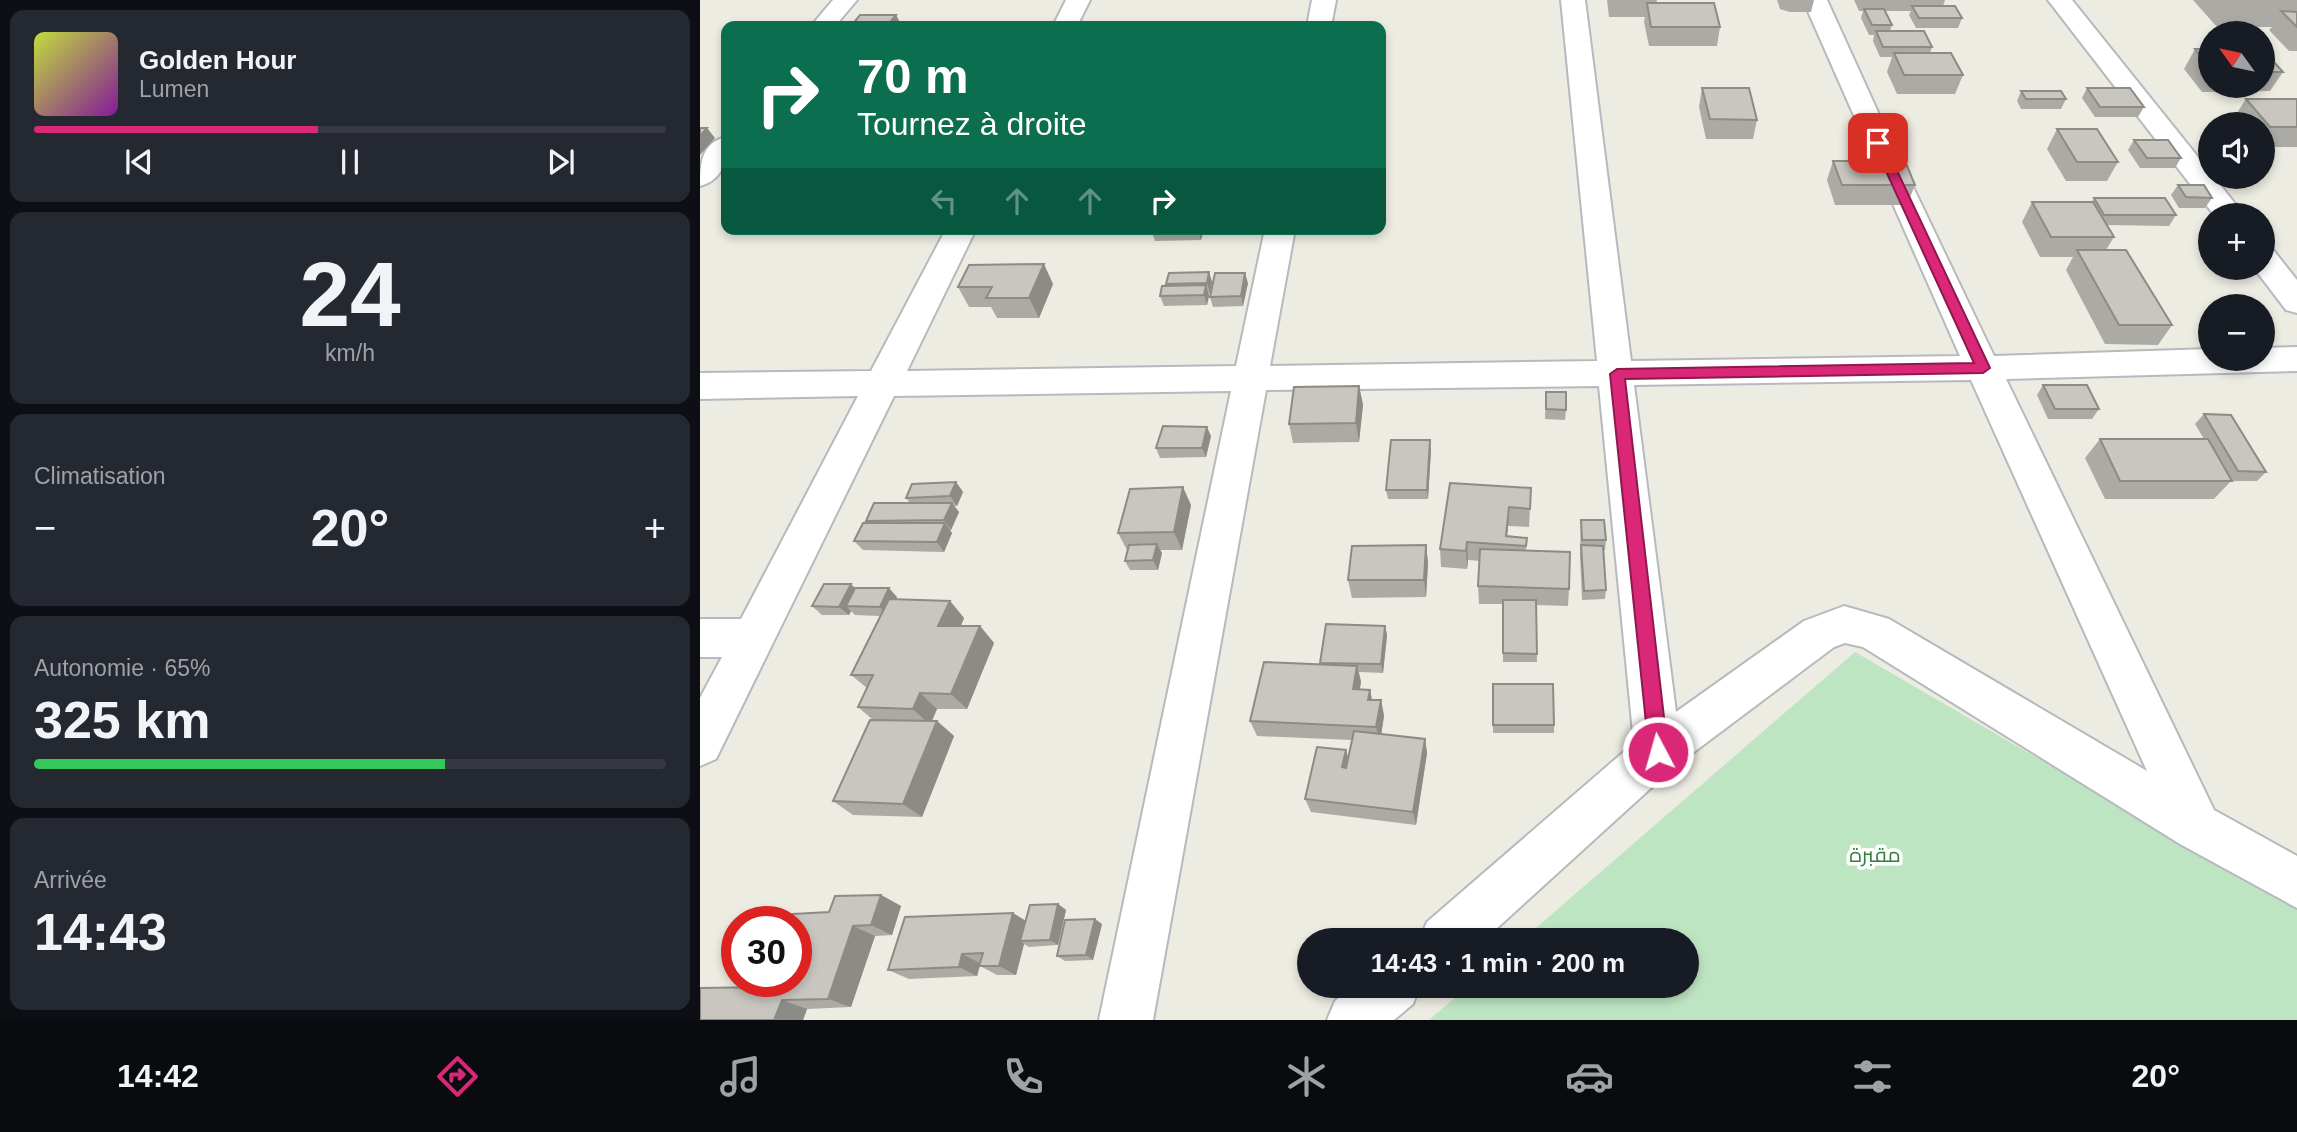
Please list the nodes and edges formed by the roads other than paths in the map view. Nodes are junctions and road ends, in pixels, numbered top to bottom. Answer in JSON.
{"nodes":[{"id":1,"x":845,"y":0,"type":"edge"},
{"id":2,"x":1078,"y":0,"type":"edge"},
{"id":3,"x":1324,"y":0,"type":"edge"},
{"id":4,"x":1573,"y":0,"type":"edge"},
{"id":5,"x":1815,"y":0,"type":"edge"},
{"id":6,"x":2060,"y":0,"type":"edge"},
{"id":7,"x":827,"y":21,"type":"edge"},
{"id":8,"x":1068,"y":21,"type":"edge"},
{"id":9,"x":1320,"y":21,"type":"edge"},
{"id":10,"x":721,"y":151,"type":"edge"},
{"id":11,"x":700,"y":177,"type":"edge"},
{"id":12,"x":2220,"y":203,"type":"edge"},
{"id":13,"x":958,"y":235,"type":"edge"},
{"id":14,"x":1279,"y":235,"type":"edge"},
{"id":15,"x":2275,"y":274,"type":"edge"},
{"id":16,"x":2297,"y":302,"type":"edge"},
{"id":17,"x":2297,"y":359,"type":"edge"},
{"id":18,"x":1983,"y":368,"type":"junction"},
{"id":19,"x":1617,"y":374,"type":"junction"},
{"id":20,"x":1251,"y":377,"type":"junction"},
{"id":21,"x":883,"y":383,"type":"junction"},
{"id":22,"x":700,"y":386,"type":"edge"},
{"id":23,"x":700,"y":638,"type":"edge"},
{"id":24,"x":754,"y":638,"type":"junction"},
{"id":25,"x":700,"y":744,"type":"edge"},
{"id":26,"x":1658,"y":752,"type":"junction"},
{"id":27,"x":2197,"y":827,"type":"junction"},
{"id":28,"x":2297,"y":883,"type":"edge"},
{"id":29,"x":1459,"y":928,"type":"edge"},
{"id":30,"x":1379,"y":998,"type":"edge"},
{"id":31,"x":1126,"y":1020,"type":"edge"},
{"id":32,"x":1354,"y":1020,"type":"edge"}],
"edges":[{"from":1,"to":7,"type":"street"},
{"from":2,"to":8,"type":"street"},
{"from":3,"to":9,"type":"street"},
{"from":4,"to":19,"type":"street"},
{"from":5,"to":18,"type":"street"},
{"from":6,"to":12,"type":"street"},
{"from":10,"to":11,"type":"street"},
{"from":13,"to":21,"type":"street"},
{"from":14,"to":20,"type":"street"},
{"from":15,"to":16,"type":"street"},
{"from":17,"to":18,"type":"street"},
{"from":18,"to":19,"type":"street"},
{"from":18,"to":27,"type":"street"},
{"from":19,"to":20,"type":"street"},
{"from":19,"to":26,"type":"street"},
{"from":20,"to":21,"type":"street"},
{"from":20,"to":31,"type":"street"},
{"from":21,"to":22,"type":"street"},
{"from":21,"to":24,"type":"street"},
{"from":23,"to":24,"type":"street"},
{"from":24,"to":25,"type":"street"},
{"from":26,"to":27,"type":"street"},
{"from":26,"to":29,"type":"street"},
{"from":27,"to":28,"type":"street"},
{"from":30,"to":32,"type":"street"}]}
